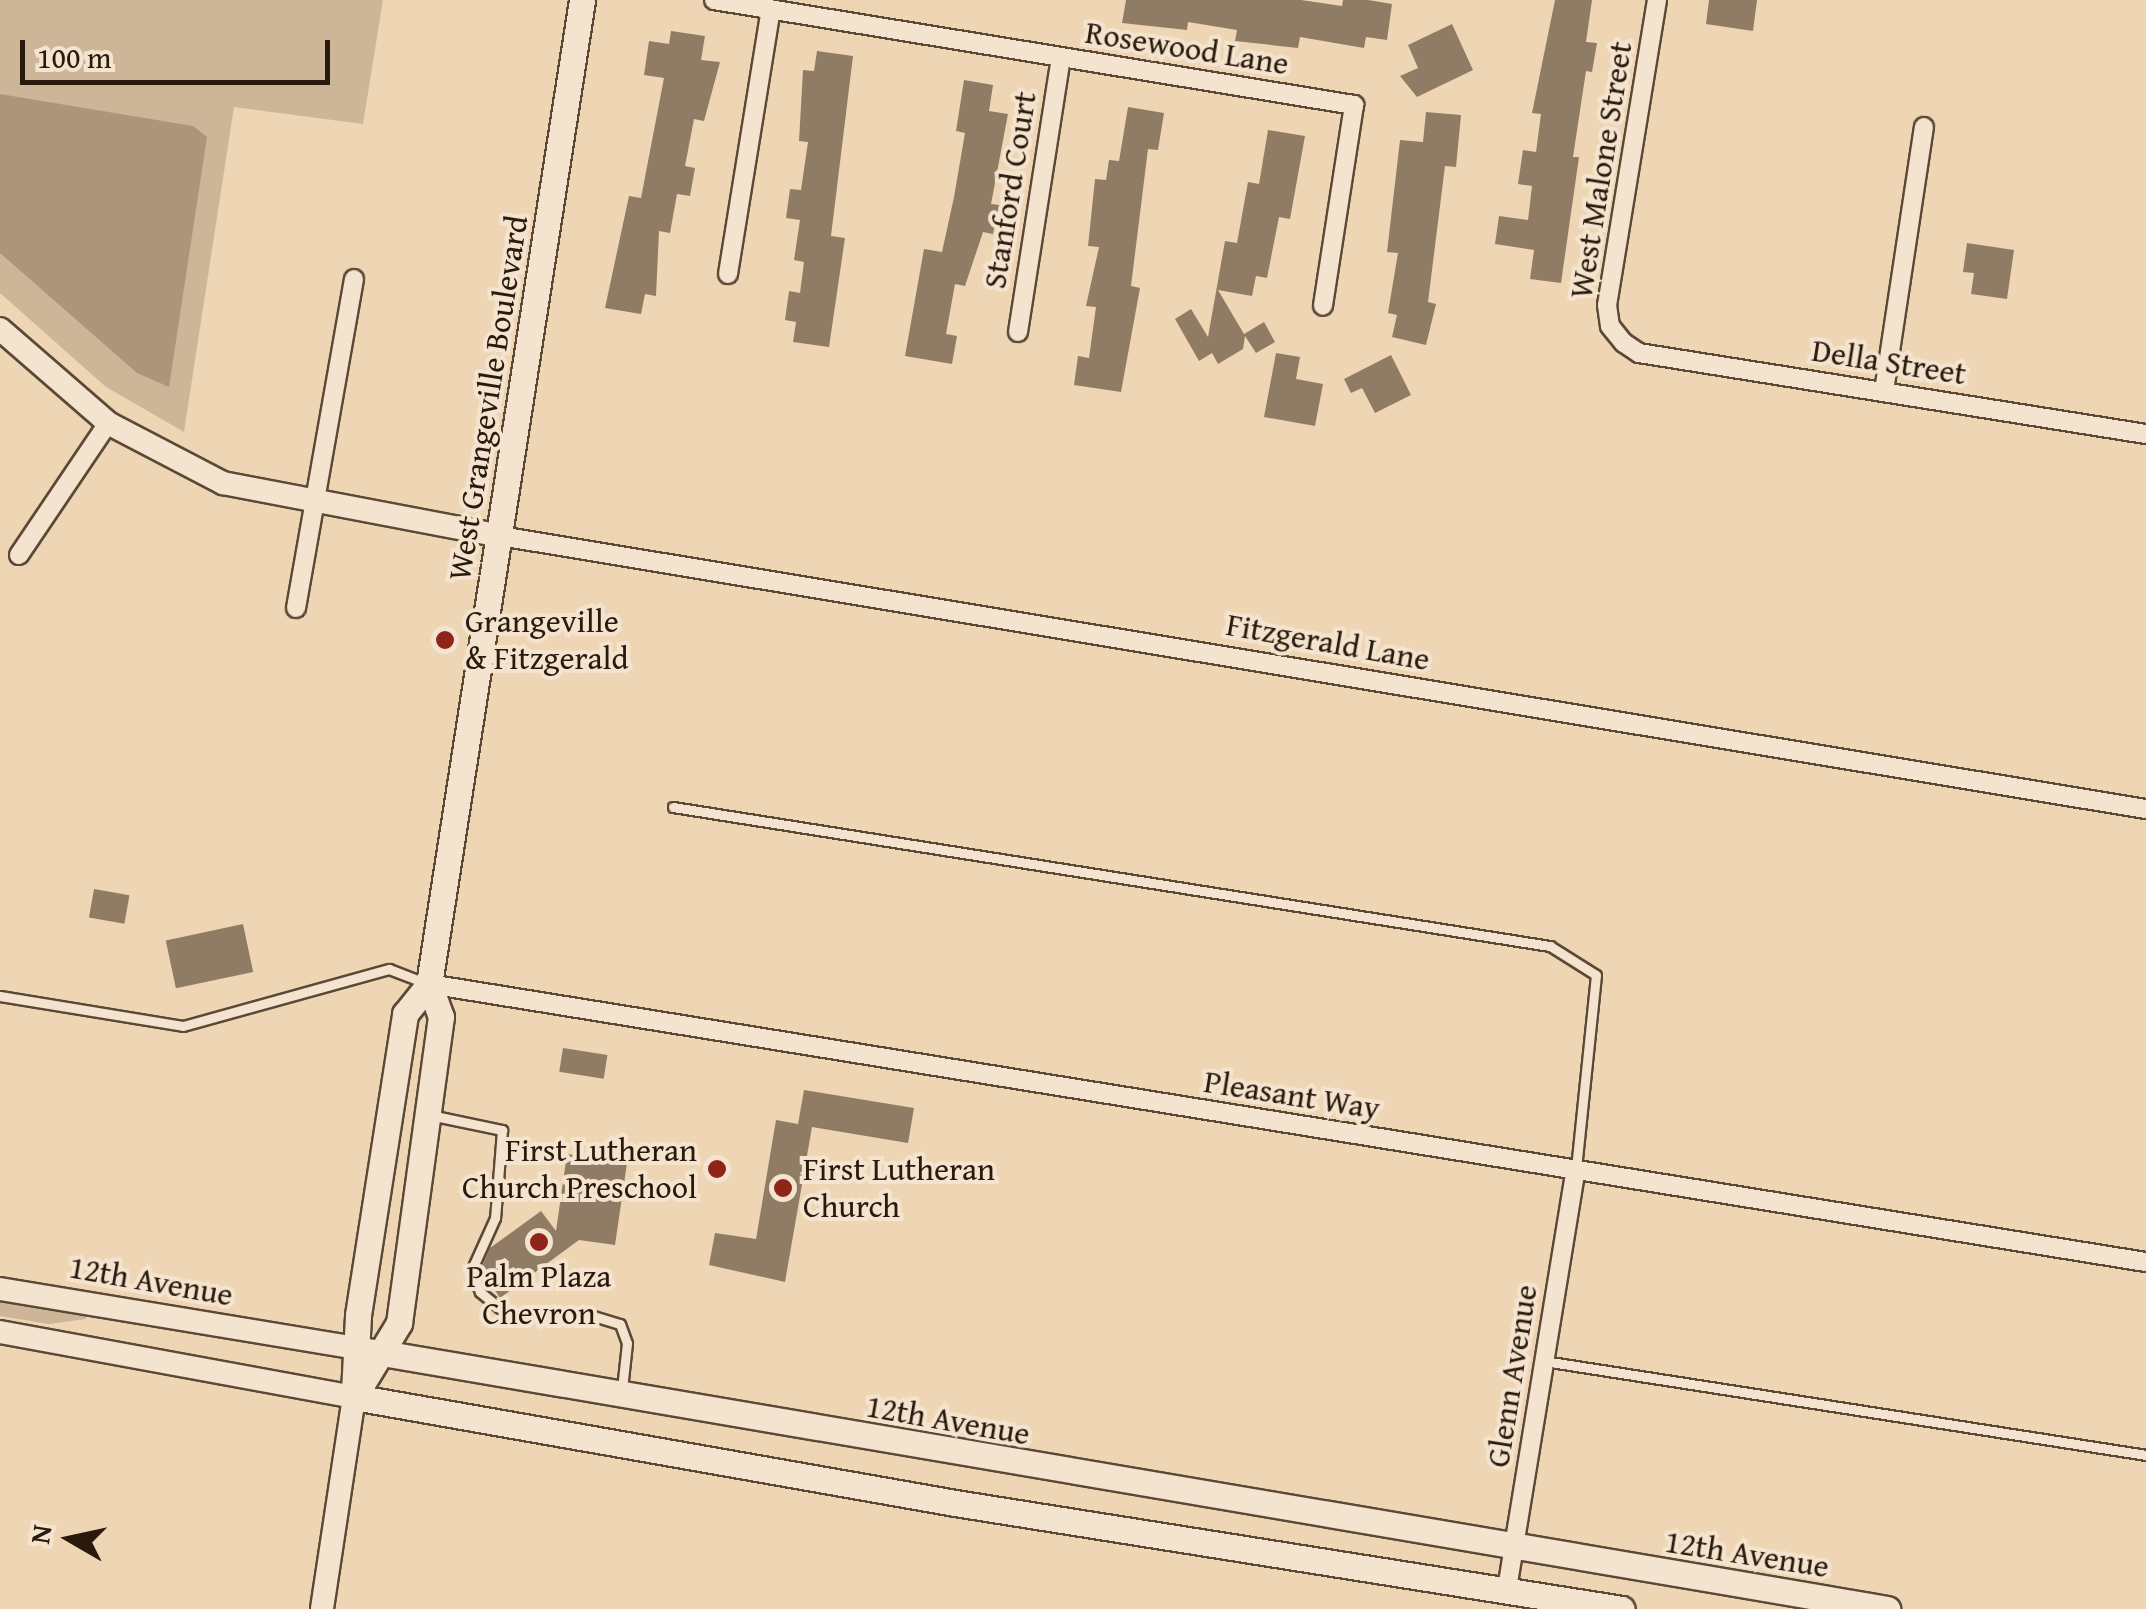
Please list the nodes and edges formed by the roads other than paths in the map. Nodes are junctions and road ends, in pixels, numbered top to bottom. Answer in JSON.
{"nodes":[{"id":1,"x":582,"y":0,"type":"edge"},
{"id":2,"x":714,"y":0,"type":"edge"},
{"id":3,"x":1657,"y":0,"type":"edge"},
{"id":4,"x":771,"y":9,"type":"junction"},
{"id":5,"x":1061,"y":57,"type":"junction"},
{"id":6,"x":1924,"y":127,"type":"dead end"},
{"id":7,"x":728,"y":274,"type":"dead end"},
{"id":8,"x":354,"y":279,"type":"dead end"},
{"id":9,"x":1323,"y":306,"type":"dead end"},
{"id":10,"x":0,"y":329,"type":"edge"},
{"id":11,"x":1018,"y":332,"type":"dead end"},
{"id":12,"x":1624,"y":343,"type":"joint"},
{"id":13,"x":1884,"y":391,"type":"junction"},
{"id":14,"x":108,"y":423,"type":"junction"},
{"id":15,"x":2146,"y":434,"type":"edge"},
{"id":16,"x":318,"y":506,"type":"junction"},
{"id":17,"x":500,"y":536,"type":"junction"},
{"id":18,"x":18,"y":555,"type":"dead end"},
{"id":19,"x":296,"y":608,"type":"dead end"},
{"id":20,"x":673,"y":807,"type":"dead end"},
{"id":21,"x":2146,"y":809,"type":"edge"},
{"id":22,"x":428,"y":984,"type":"junction"},
{"id":23,"x":0,"y":996,"type":"edge"},
{"id":24,"x":428,"y":1115,"type":"junction"},
{"id":25,"x":1575,"y":1172,"type":"junction"},
{"id":26,"x":2146,"y":1262,"type":"edge"},
{"id":27,"x":0,"y":1288,"type":"edge"},
{"id":28,"x":0,"y":1332,"type":"edge"},
{"id":29,"x":369,"y":1350,"type":"junction"},
{"id":30,"x":1544,"y":1362,"type":"junction"},
{"id":31,"x":621,"y":1396,"type":"junction"},
{"id":32,"x":354,"y":1397,"type":"junction"},
{"id":33,"x":2146,"y":1455,"type":"edge"},
{"id":34,"x":1514,"y":1550,"type":"junction"},
{"id":35,"x":1507,"y":1589,"type":"junction"},
{"id":36,"x":322,"y":1609,"type":"edge"},
{"id":37,"x":1622,"y":1609,"type":"edge"},
{"id":38,"x":1887,"y":1609,"type":"edge"}],
"edges":[{"from":1,"to":17,"type":"main road","name":"West Grangeville Boulevard"},
{"from":2,"to":4,"type":"street","name":"Rosewood Lane"},
{"from":3,"to":12,"type":"street","name":"West Malone Street"},
{"from":4,"to":5,"type":"street","name":"Rosewood Lane"},
{"from":4,"to":7,"type":"street"},
{"from":5,"to":9,"type":"street","name":"Rosewood Lane"},
{"from":5,"to":11,"type":"street","name":"Stanford Court"},
{"from":6,"to":13,"type":"street"},
{"from":8,"to":16,"type":"street"},
{"from":10,"to":14,"type":"street"},
{"from":12,"to":13,"type":"street","name":"Della Street"},
{"from":13,"to":15,"type":"street","name":"Della Street"},
{"from":14,"to":16,"type":"street"},
{"from":14,"to":18,"type":"street"},
{"from":16,"to":17,"type":"street"},
{"from":16,"to":19,"type":"street"},
{"from":17,"to":21,"type":"street","name":"Fitzgerald Lane"},
{"from":17,"to":22,"type":"main road","name":"West Grangeville Boulevard"},
{"from":20,"to":25,"type":"lane"},
{"from":22,"to":23,"type":"lane"},
{"from":22,"to":24,"type":"main road","name":"West Grangeville Boulevard"},
{"from":22,"to":25,"type":"street","name":"Pleasant Way"},
{"from":22,"to":29,"type":"main road","name":"West Grangeville Boulevard"},
{"from":24,"to":29,"type":"main road","name":"West Grangeville Boulevard"},
{"from":24,"to":31,"type":"lane"},
{"from":25,"to":26,"type":"street","name":"Pleasant Way"},
{"from":25,"to":30,"type":"street","name":"Glenn Avenue"},
{"from":27,"to":29,"type":"street","name":"12th Avenue"},
{"from":28,"to":32,"type":"street"},
{"from":29,"to":31,"type":"main road","name":"12th Avenue"},
{"from":29,"to":32,"type":"main road","name":"West Grangeville Boulevard"},
{"from":30,"to":33,"type":"lane"},
{"from":30,"to":34,"type":"street","name":"Glenn Avenue"},
{"from":31,"to":34,"type":"main road","name":"12th Avenue"},
{"from":32,"to":35,"type":"main road"},
{"from":32,"to":36,"type":"street"},
{"from":34,"to":35,"type":"street","name":"Glenn Avenue"},
{"from":34,"to":38,"type":"main road","name":"12th Avenue"},
{"from":35,"to":37,"type":"main road"}]}
